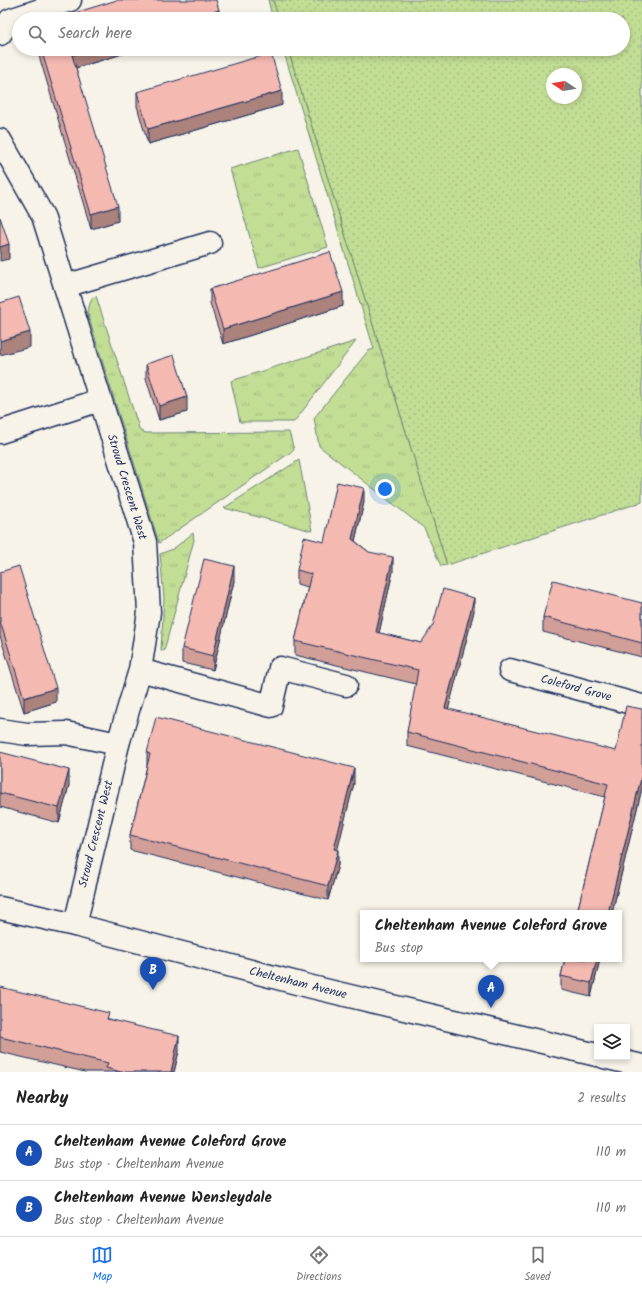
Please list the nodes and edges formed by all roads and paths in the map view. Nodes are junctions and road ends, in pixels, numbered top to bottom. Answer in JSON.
{"nodes":[{"id":1,"x":70,"y":0,"type":"edge"},
{"id":2,"x":33,"y":12,"type":"edge"},
{"id":3,"x":0,"y":140,"type":"edge"},
{"id":4,"x":210,"y":243,"type":"dead end"},
{"id":5,"x":64,"y":286,"type":"junction"},
{"id":6,"x":100,"y":400,"type":"junction"},
{"id":7,"x":0,"y":432,"type":"edge"},
{"id":8,"x":140,"y":670,"type":"junction"},
{"id":9,"x":510,"y":670,"type":"dead end"},
{"id":10,"x":346,"y":684,"type":"dead end"},
{"id":11,"x":642,"y":706,"type":"edge"},
{"id":12,"x":0,"y":730,"type":"edge"},
{"id":13,"x":118,"y":744,"type":"junction"},
{"id":14,"x":0,"y":908,"type":"edge"},
{"id":15,"x":75,"y":925,"type":"junction"},
{"id":16,"x":594,"y":1054,"type":"edge"},
{"id":17,"x":617,"y":1060,"type":"edge"},
{"id":18,"x":642,"y":1066,"type":"edge"}],
"edges":[{"from":1,"to":2,"type":"street"},
{"from":3,"to":5,"type":"street","name":"Stroud Crescent West"},
{"from":4,"to":5,"type":"street"},
{"from":5,"to":6,"type":"street","name":"Stroud Crescent West"},
{"from":6,"to":7,"type":"street"},
{"from":6,"to":8,"type":"street","name":"Stroud Crescent West"},
{"from":8,"to":10,"type":"street"},
{"from":8,"to":13,"type":"street","name":"Stroud Crescent West"},
{"from":9,"to":11,"type":"street","name":"Coleford Grove"},
{"from":12,"to":13,"type":"street"},
{"from":13,"to":15,"type":"street","name":"Stroud Crescent West"},
{"from":14,"to":15,"type":"street","name":"Cheltenham Avenue"},
{"from":15,"to":16,"type":"street","name":"Cheltenham Avenue"},
{"from":17,"to":18,"type":"street"}]}
